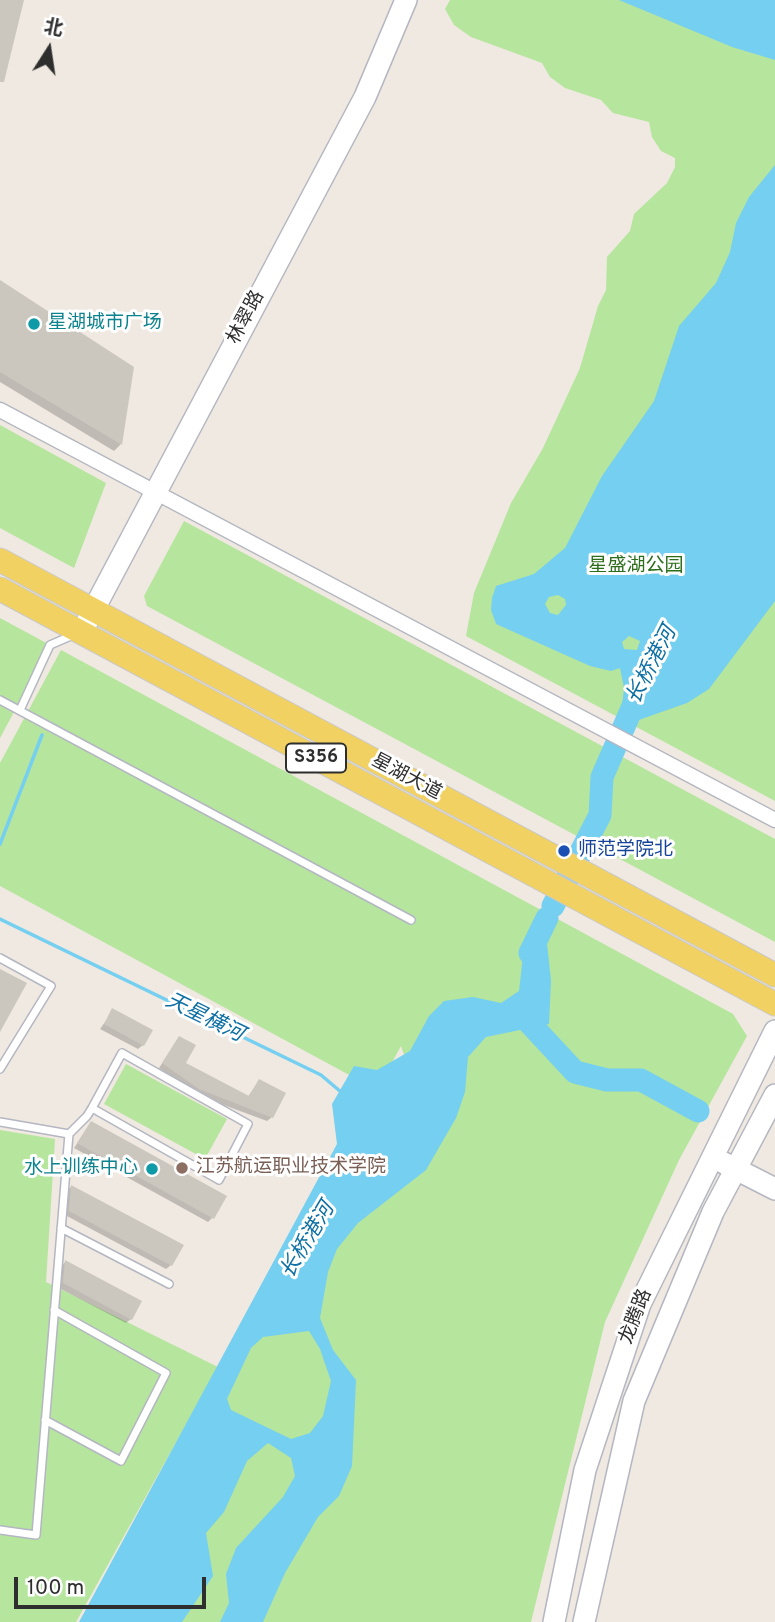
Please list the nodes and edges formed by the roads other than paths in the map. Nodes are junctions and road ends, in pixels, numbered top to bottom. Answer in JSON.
{"nodes":[{"id":1,"x":406,"y":0,"type":"edge"},
{"id":2,"x":0,"y":410,"type":"edge"},
{"id":3,"x":154,"y":493,"type":"junction"},
{"id":4,"x":0,"y":560,"type":"edge"},
{"id":5,"x":0,"y":589,"type":"edge"},
{"id":6,"x":93,"y":611,"type":"junction"},
{"id":7,"x":82,"y":632,"type":"junction"},
{"id":8,"x":0,"y":699,"type":"edge"},
{"id":9,"x":20,"y":710,"type":"junction"},
{"id":10,"x":775,"y":820,"type":"edge"},
{"id":11,"x":411,"y":920,"type":"dead end"},
{"id":12,"x":0,"y":958,"type":"edge"},
{"id":13,"x":775,"y":975,"type":"edge"},
{"id":14,"x":775,"y":1004,"type":"edge"},
{"id":15,"x":775,"y":1031,"type":"edge"},
{"id":16,"x":0,"y":1069,"type":"edge"},
{"id":17,"x":775,"y":1095,"type":"edge"},
{"id":18,"x":92,"y":1108,"type":"junction"},
{"id":19,"x":0,"y":1122,"type":"edge"},
{"id":20,"x":69,"y":1134,"type":"junction"},
{"id":21,"x":713,"y":1157,"type":"junction"},
{"id":22,"x":736,"y":1169,"type":"junction"},
{"id":23,"x":775,"y":1189,"type":"edge"},
{"id":24,"x":61,"y":1228,"type":"junction"},
{"id":25,"x":169,"y":1284,"type":"dead end"},
{"id":26,"x":54,"y":1310,"type":"junction"},
{"id":27,"x":45,"y":1420,"type":"junction"},
{"id":28,"x":0,"y":1530,"type":"edge"},
{"id":29,"x":554,"y":1622,"type":"edge"},
{"id":30,"x":584,"y":1622,"type":"edge"}],
"edges":[{"from":1,"to":3,"type":"main road","name":"林翠路"},
{"from":2,"to":3,"type":"street"},
{"from":3,"to":6,"type":"main road","name":"林翠路"},
{"from":3,"to":10,"type":"street"},
{"from":4,"to":6,"type":"main road","name":"星湖大道","number":"S356"},
{"from":5,"to":7,"type":"main road","name":"星湖大道","number":"S356"},
{"from":6,"to":7,"type":"main road","name":"林翠路"},
{"from":6,"to":13,"type":"main road","name":"星湖大道","number":"S356"},
{"from":7,"to":9,"type":"lane"},
{"from":7,"to":14,"type":"main road","name":"星湖大道","number":"S356"},
{"from":8,"to":9,"type":"lane"},
{"from":9,"to":11,"type":"lane"},
{"from":12,"to":16,"type":"lane"},
{"from":15,"to":21,"type":"main road","name":"龙腾路"},
{"from":17,"to":22,"type":"main road","name":"龙腾路"},
{"from":18,"to":18,"type":"lane"},
{"from":18,"to":20,"type":"lane"},
{"from":19,"to":20,"type":"lane"},
{"from":20,"to":24,"type":"lane"},
{"from":21,"to":22,"type":"main road"},
{"from":21,"to":29,"type":"main road","name":"龙腾路"},
{"from":22,"to":23,"type":"main road"},
{"from":22,"to":30,"type":"main road","name":"龙腾路"},
{"from":24,"to":25,"type":"lane"},
{"from":24,"to":26,"type":"lane"},
{"from":26,"to":27,"type":"lane"},
{"from":26,"to":27,"type":"lane"},
{"from":27,"to":28,"type":"lane"}]}
